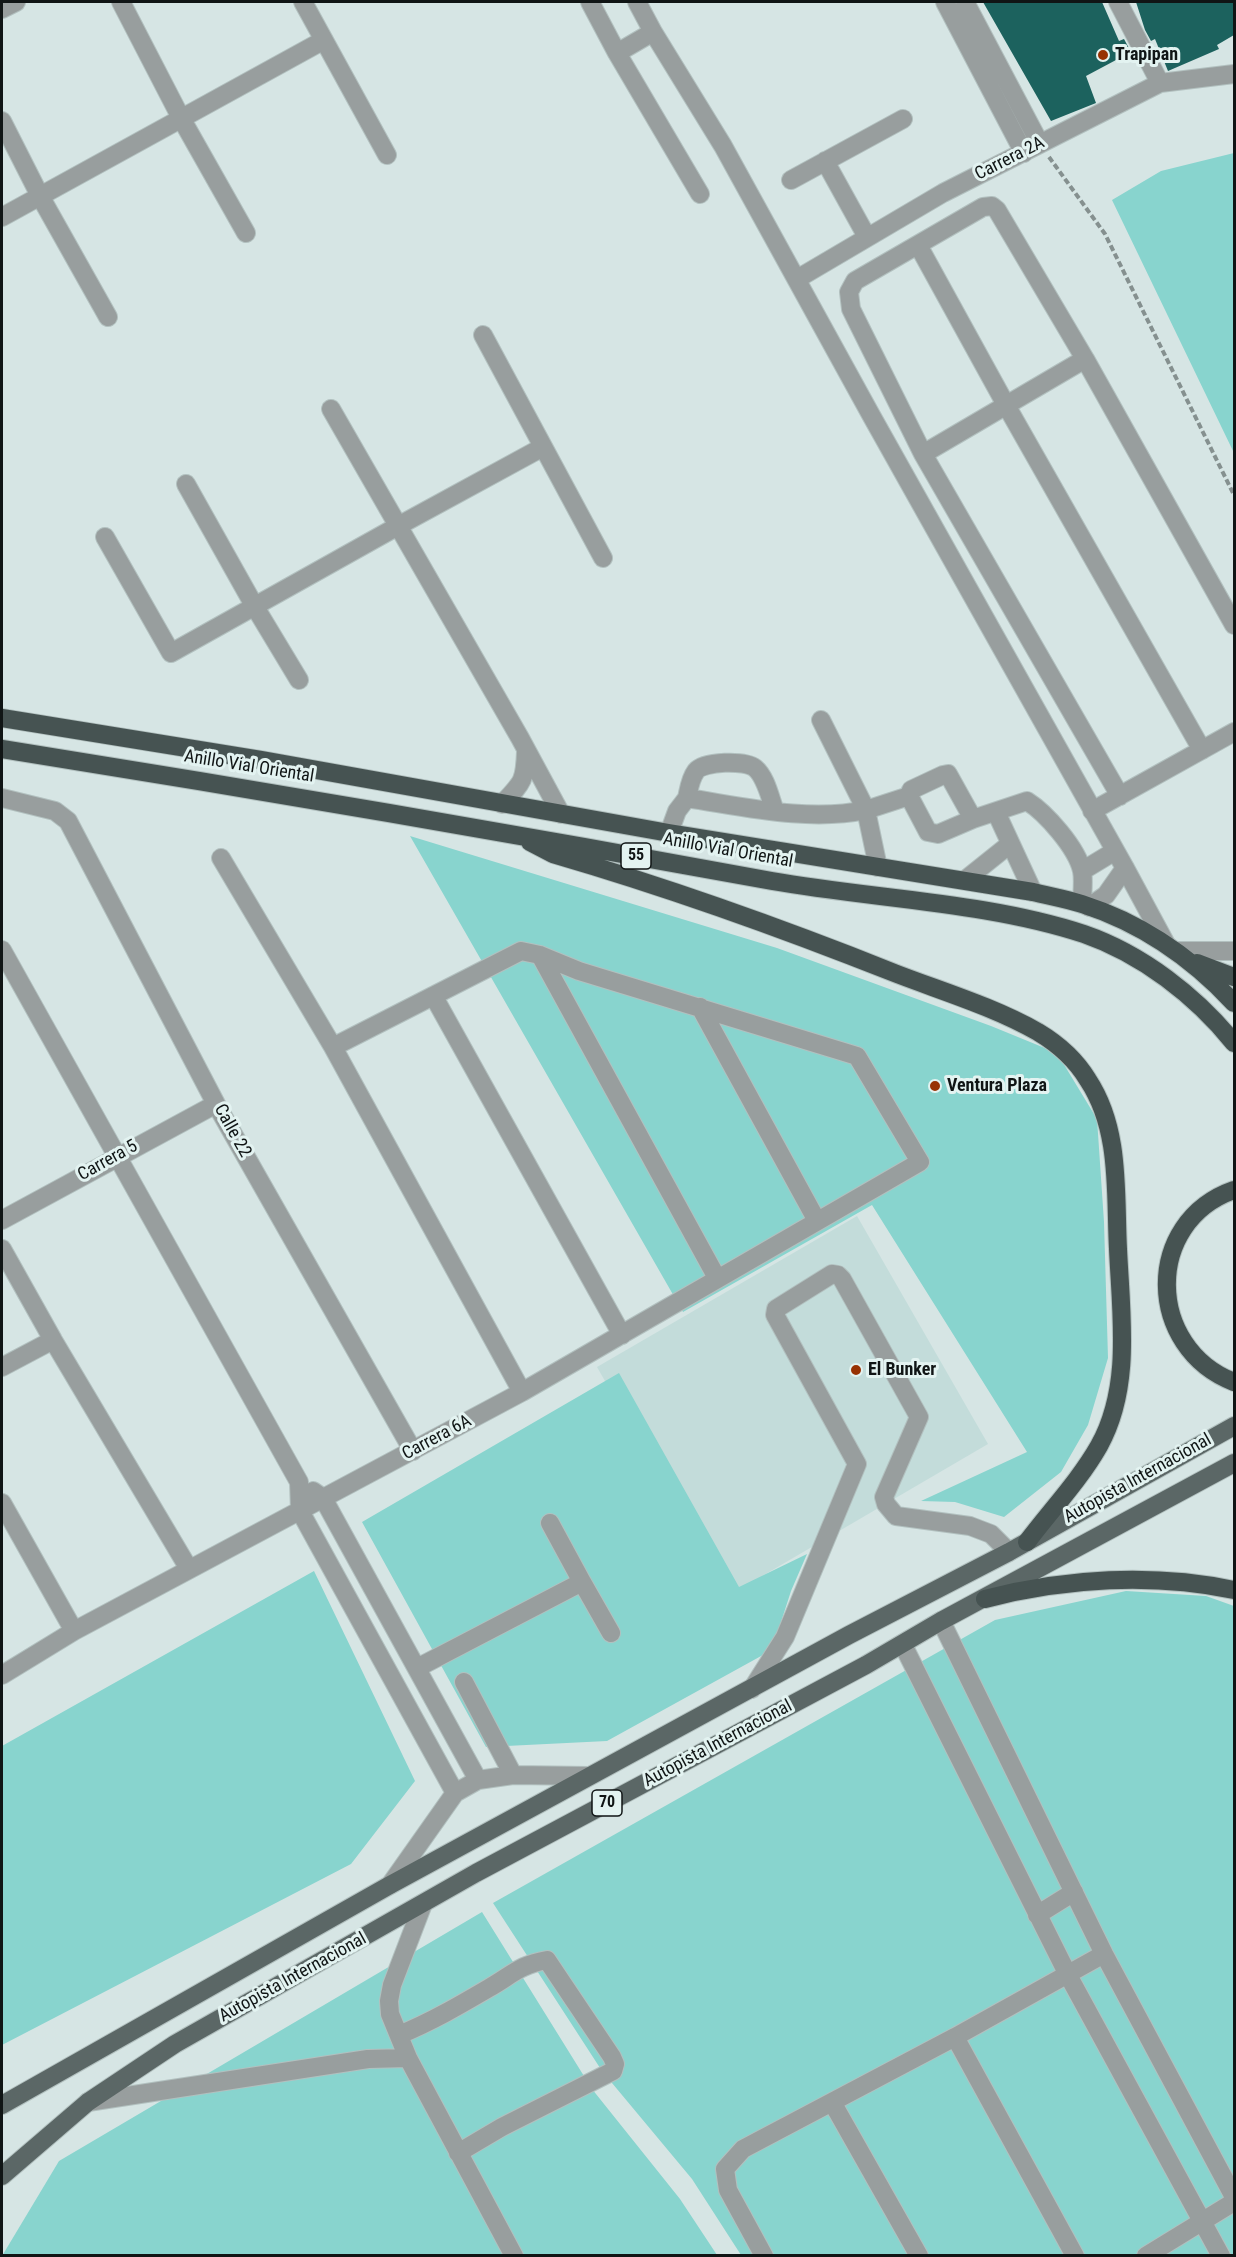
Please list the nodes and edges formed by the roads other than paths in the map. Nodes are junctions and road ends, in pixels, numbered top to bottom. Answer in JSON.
{"nodes":[{"id":1,"x":16,"y":2,"type":"edge"},
{"id":2,"x":121,"y":2,"type":"edge"},
{"id":3,"x":303,"y":2,"type":"edge"},
{"id":4,"x":590,"y":2,"type":"edge"},
{"id":5,"x":637,"y":2,"type":"edge"},
{"id":6,"x":945,"y":2,"type":"edge"},
{"id":7,"x":965,"y":2,"type":"edge"},
{"id":8,"x":1118,"y":2,"type":"edge"},
{"id":9,"x":2,"y":9,"type":"edge"},
{"id":10,"x":653,"y":32,"type":"junction"},
{"id":11,"x":324,"y":40,"type":"junction"},
{"id":12,"x":617,"y":53,"type":"junction"},
{"id":13,"x":1234,"y":74,"type":"edge"},
{"id":14,"x":1160,"y":83,"type":"junction"},
{"id":15,"x":181,"y":118,"type":"junction"},
{"id":16,"x":903,"y":118,"type":"dead end"},
{"id":17,"x":2,"y":121,"type":"edge"},
{"id":18,"x":1040,"y":144,"type":"junction"},
{"id":19,"x":1024,"y":153,"type":"junction"},
{"id":20,"x":387,"y":155,"type":"dead end"},
{"id":21,"x":825,"y":161,"type":"junction"},
{"id":22,"x":791,"y":180,"type":"dead end"},
{"id":23,"x":700,"y":194,"type":"dead end"},
{"id":24,"x":40,"y":196,"type":"junction"},
{"id":25,"x":2,"y":217,"type":"edge"},
{"id":26,"x":246,"y":233,"type":"dead end"},
{"id":27,"x":867,"y":237,"type":"junction"},
{"id":28,"x":918,"y":245,"type":"junction"},
{"id":29,"x":797,"y":279,"type":"junction"},
{"id":30,"x":108,"y":317,"type":"dead end"},
{"id":31,"x":483,"y":334,"type":"dead end"},
{"id":32,"x":1085,"y":359,"type":"junction"},
{"id":33,"x":1006,"y":405,"type":"junction"},
{"id":34,"x":331,"y":409,"type":"dead end"},
{"id":35,"x":543,"y":447,"type":"junction"},
{"id":36,"x":922,"y":454,"type":"junction"},
{"id":37,"x":186,"y":484,"type":"dead end"},
{"id":38,"x":398,"y":526,"type":"junction"},
{"id":39,"x":105,"y":537,"type":"dead end"},
{"id":40,"x":603,"y":558,"type":"dead end"},
{"id":41,"x":255,"y":608,"type":"junction"},
{"id":42,"x":1234,"y":625,"type":"edge"},
{"id":43,"x":299,"y":680,"type":"dead end"},
{"id":44,"x":2,"y":718,"type":"edge"},
{"id":45,"x":821,"y":720,"type":"dead end"},
{"id":46,"x":1234,"y":732,"type":"edge"},
{"id":47,"x":2,"y":749,"type":"edge"},
{"id":48,"x":526,"y":749,"type":"junction"},
{"id":49,"x":1202,"y":750,"type":"junction"},
{"id":50,"x":909,"y":796,"type":"junction"},
{"id":51,"x":1120,"y":796,"type":"junction"},
{"id":52,"x":2,"y":798,"type":"edge"},
{"id":53,"x":687,"y":798,"type":"junction"},
{"id":54,"x":502,"y":804,"type":"junction"},
{"id":55,"x":866,"y":810,"type":"junction"},
{"id":56,"x":775,"y":811,"type":"junction"},
{"id":57,"x":1092,"y":811,"type":"junction"},
{"id":58,"x":996,"y":812,"type":"junction"},
{"id":59,"x":561,"y":814,"type":"junction"},
{"id":60,"x":973,"y":819,"type":"junction"},
{"id":61,"x":669,"y":833,"type":"junction"},
{"id":62,"x":518,"y":835,"type":"junction"},
{"id":63,"x":1010,"y":844,"type":"junction"},
{"id":64,"x":1115,"y":851,"type":"junction"},
{"id":65,"x":221,"y":858,"type":"dead end"},
{"id":66,"x":878,"y":867,"type":"junction"},
{"id":67,"x":1125,"y":868,"type":"junction"},
{"id":68,"x":1082,"y":871,"type":"junction"},
{"id":69,"x":965,"y":880,"type":"junction"},
{"id":70,"x":1033,"y":892,"type":"junction"},
{"id":71,"x":1085,"y":905,"type":"junction"},
{"id":72,"x":2,"y":950,"type":"edge"},
{"id":73,"x":1177,"y":951,"type":"junction"},
{"id":74,"x":1234,"y":951,"type":"edge"},
{"id":75,"x":540,"y":955,"type":"junction"},
{"id":76,"x":1234,"y":977,"type":"edge"},
{"id":77,"x":434,"y":997,"type":"junction"},
{"id":78,"x":1234,"y":1003,"type":"edge"},
{"id":79,"x":700,"y":1007,"type":"junction"},
{"id":80,"x":1234,"y":1043,"type":"edge"},
{"id":81,"x":333,"y":1047,"type":"junction"},
{"id":82,"x":216,"y":1104,"type":"junction"},
{"id":83,"x":118,"y":1156,"type":"junction"},
{"id":84,"x":1234,"y":1190,"type":"edge"},
{"id":85,"x":2,"y":1221,"type":"edge"},
{"id":86,"x":817,"y":1221,"type":"junction"},
{"id":87,"x":2,"y":1249,"type":"edge"},
{"id":88,"x":717,"y":1278,"type":"junction"},
{"id":89,"x":622,"y":1335,"type":"junction"},
{"id":90,"x":52,"y":1340,"type":"junction"},
{"id":91,"x":2,"y":1366,"type":"edge"},
{"id":92,"x":1234,"y":1382,"type":"edge"},
{"id":93,"x":522,"y":1392,"type":"junction"},
{"id":94,"x":1234,"y":1426,"type":"edge"},
{"id":95,"x":413,"y":1451,"type":"junction"},
{"id":96,"x":1234,"y":1463,"type":"edge"},
{"id":97,"x":299,"y":1482,"type":"junction"},
{"id":98,"x":323,"y":1498,"type":"junction"},
{"id":99,"x":2,"y":1503,"type":"edge"},
{"id":100,"x":300,"y":1511,"type":"junction"},
{"id":101,"x":549,"y":1523,"type":"dead end"},
{"id":102,"x":1027,"y":1542,"type":"junction"},
{"id":103,"x":1009,"y":1552,"type":"junction"},
{"id":104,"x":189,"y":1569,"type":"junction"},
{"id":105,"x":582,"y":1582,"type":"junction"},
{"id":106,"x":1234,"y":1590,"type":"edge"},
{"id":107,"x":985,"y":1599,"type":"junction"},
{"id":108,"x":941,"y":1621,"type":"junction"},
{"id":109,"x":74,"y":1631,"type":"junction"},
{"id":110,"x":610,"y":1633,"type":"dead end"},
{"id":111,"x":903,"y":1645,"type":"junction"},
{"id":112,"x":417,"y":1668,"type":"junction"},
{"id":113,"x":2,"y":1675,"type":"edge"},
{"id":114,"x":464,"y":1682,"type":"dead end"},
{"id":115,"x":752,"y":1689,"type":"junction"},
{"id":116,"x":513,"y":1776,"type":"junction"},
{"id":117,"x":589,"y":1776,"type":"junction"},
{"id":118,"x":478,"y":1780,"type":"junction"},
{"id":119,"x":455,"y":1793,"type":"junction"},
{"id":120,"x":390,"y":1885,"type":"junction"},
{"id":121,"x":1074,"y":1892,"type":"junction"},
{"id":122,"x":423,"y":1904,"type":"junction"},
{"id":123,"x":1037,"y":1915,"type":"junction"},
{"id":124,"x":1104,"y":1954,"type":"junction"},
{"id":125,"x":1068,"y":1975,"type":"junction"},
{"id":126,"x":399,"y":2035,"type":"junction"},
{"id":127,"x":955,"y":2037,"type":"junction"},
{"id":128,"x":408,"y":2058,"type":"junction"},
{"id":129,"x":88,"y":2102,"type":"junction"},
{"id":130,"x":832,"y":2102,"type":"junction"},
{"id":131,"x":2,"y":2105,"type":"edge"},
{"id":132,"x":458,"y":2153,"type":"junction"},
{"id":133,"x":2,"y":2176,"type":"edge"},
{"id":134,"x":1234,"y":2197,"type":"edge"},
{"id":135,"x":1234,"y":2202,"type":"edge"},
{"id":136,"x":1203,"y":2223,"type":"junction"},
{"id":137,"x":514,"y":2256,"type":"edge"},
{"id":138,"x":765,"y":2256,"type":"edge"},
{"id":139,"x":919,"y":2256,"type":"edge"},
{"id":140,"x":1075,"y":2256,"type":"edge"},
{"id":141,"x":1146,"y":2256,"type":"edge"},
{"id":142,"x":1221,"y":2256,"type":"edge"}],
"edges":[{"from":1,"to":9,"type":"street"},
{"from":2,"to":15,"type":"street"},
{"from":3,"to":11,"type":"street"},
{"from":4,"to":12,"type":"street"},
{"from":5,"to":10,"type":"street"},
{"from":6,"to":19,"type":"street"},
{"from":7,"to":18,"type":"street"},
{"from":8,"to":14,"type":"street"},
{"from":10,"to":12,"type":"street"},
{"from":10,"to":29,"type":"street"},
{"from":11,"to":15,"type":"street"},
{"from":11,"to":20,"type":"street"},
{"from":12,"to":23,"type":"street"},
{"from":13,"to":14,"type":"street","name":"Carrera 2A"},
{"from":14,"to":18,"type":"street","name":"Carrera 2A"},
{"from":15,"to":24,"type":"street"},
{"from":15,"to":26,"type":"street"},
{"from":16,"to":21,"type":"street"},
{"from":17,"to":24,"type":"street"},
{"from":18,"to":19,"type":"street","name":"Carrera 2A"},
{"from":19,"to":27,"type":"street","name":"Carrera 2A"},
{"from":21,"to":22,"type":"street"},
{"from":21,"to":27,"type":"street"},
{"from":24,"to":25,"type":"street"},
{"from":24,"to":30,"type":"street"},
{"from":27,"to":29,"type":"street","name":"Carrera 2A"},
{"from":28,"to":32,"type":"street"},
{"from":28,"to":33,"type":"street"},
{"from":28,"to":36,"type":"street"},
{"from":29,"to":57,"type":"street"},
{"from":31,"to":35,"type":"street"},
{"from":32,"to":33,"type":"street"},
{"from":32,"to":42,"type":"street"},
{"from":33,"to":36,"type":"street"},
{"from":33,"to":49,"type":"street"},
{"from":34,"to":38,"type":"street"},
{"from":35,"to":38,"type":"street"},
{"from":35,"to":40,"type":"street"},
{"from":36,"to":51,"type":"street"},
{"from":37,"to":41,"type":"street"},
{"from":38,"to":41,"type":"street"},
{"from":38,"to":48,"type":"street"},
{"from":39,"to":41,"type":"street"},
{"from":41,"to":43,"type":"street"},
{"from":44,"to":54,"type":"highway","name":"Anillo Vial Oriental","number":"55"},
{"from":45,"to":55,"type":"street"},
{"from":46,"to":49,"type":"street"},
{"from":47,"to":62,"type":"highway","name":"Anillo Vial Oriental","number":"55"},
{"from":48,"to":54,"type":"street"},
{"from":48,"to":59,"type":"street"},
{"from":49,"to":51,"type":"street"},
{"from":50,"to":55,"type":"street"},
{"from":50,"to":60,"type":"street"},
{"from":50,"to":60,"type":"street"},
{"from":51,"to":57,"type":"street"},
{"from":52,"to":82,"type":"street","name":"Calle 22"},
{"from":53,"to":56,"type":"street"},
{"from":53,"to":56,"type":"street"},
{"from":53,"to":61,"type":"street"},
{"from":54,"to":59,"type":"highway","name":"Anillo Vial Oriental","number":"55"},
{"from":55,"to":56,"type":"street"},
{"from":55,"to":66,"type":"street"},
{"from":57,"to":64,"type":"street"},
{"from":58,"to":60,"type":"street"},
{"from":58,"to":63,"type":"street"},
{"from":58,"to":68,"type":"street"},
{"from":59,"to":61,"type":"highway","name":"Anillo Vial Oriental","number":"55"},
{"from":61,"to":66,"type":"highway","name":"Anillo Vial Oriental","number":"55"},
{"from":62,"to":80,"type":"highway","name":"Anillo Vial Oriental","number":"55"},
{"from":62,"to":102,"type":"highway"},
{"from":63,"to":69,"type":"street"},
{"from":63,"to":70,"type":"street"},
{"from":64,"to":67,"type":"street"},
{"from":64,"to":68,"type":"street"},
{"from":65,"to":81,"type":"street"},
{"from":66,"to":69,"type":"highway","name":"Anillo Vial Oriental","number":"55"},
{"from":67,"to":71,"type":"street"},
{"from":67,"to":73,"type":"street"},
{"from":68,"to":71,"type":"street"},
{"from":69,"to":70,"type":"highway","name":"Anillo Vial Oriental","number":"55"},
{"from":70,"to":71,"type":"highway","name":"Anillo Vial Oriental","number":"55"},
{"from":71,"to":73,"type":"highway","name":"Anillo Vial Oriental","number":"55"},
{"from":72,"to":83,"type":"street"},
{"from":73,"to":74,"type":"street"},
{"from":73,"to":76,"type":"highway"},
{"from":73,"to":78,"type":"highway","name":"Anillo Vial Oriental","number":"55"},
{"from":75,"to":77,"type":"street"},
{"from":75,"to":79,"type":"street"},
{"from":75,"to":88,"type":"street"},
{"from":77,"to":81,"type":"street"},
{"from":77,"to":89,"type":"street"},
{"from":79,"to":86,"type":"street"},
{"from":79,"to":86,"type":"street","name":"Carrera 6A"},
{"from":81,"to":93,"type":"street"},
{"from":82,"to":83,"type":"street","name":"Carrera 5"},
{"from":82,"to":95,"type":"street","name":"Calle 22"},
{"from":83,"to":85,"type":"street","name":"Carrera 5"},
{"from":83,"to":97,"type":"street"},
{"from":84,"to":92,"type":"highway"},
{"from":86,"to":88,"type":"street","name":"Carrera 6A"},
{"from":87,"to":90,"type":"street"},
{"from":88,"to":89,"type":"street","name":"Carrera 6A"},
{"from":89,"to":93,"type":"street","name":"Carrera 6A"},
{"from":90,"to":91,"type":"street"},
{"from":90,"to":104,"type":"street"},
{"from":93,"to":95,"type":"street","name":"Carrera 6A"},
{"from":94,"to":102,"type":"main road","name":"Autopista Internacional","number":"70"},
{"from":95,"to":98,"type":"street","name":"Carrera 6A"},
{"from":96,"to":107,"type":"main road","name":"Autopista Internacional","number":"70"},
{"from":97,"to":98,"type":"street"},
{"from":97,"to":100,"type":"street"},
{"from":98,"to":100,"type":"street","name":"Carrera 6A"},
{"from":98,"to":112,"type":"street"},
{"from":99,"to":109,"type":"street"},
{"from":100,"to":104,"type":"street","name":"Carrera 6A"},
{"from":100,"to":119,"type":"street"},
{"from":101,"to":105,"type":"street"},
{"from":102,"to":103,"type":"main road","name":"Autopista Internacional","number":"70"},
{"from":103,"to":115,"type":"main road","name":"Autopista Internacional","number":"70"},
{"from":103,"to":115,"type":"street"},
{"from":104,"to":109,"type":"street","name":"Carrera 6A"},
{"from":105,"to":110,"type":"street"},
{"from":105,"to":112,"type":"street"},
{"from":106,"to":107,"type":"highway"},
{"from":107,"to":108,"type":"main road","name":"Autopista Internacional","number":"70"},
{"from":108,"to":111,"type":"main road","name":"Autopista Internacional","number":"70"},
{"from":108,"to":121,"type":"street"},
{"from":109,"to":113,"type":"street","name":"Carrera 6A"},
{"from":111,"to":122,"type":"main road","name":"Autopista Internacional","number":"70"},
{"from":111,"to":123,"type":"street"},
{"from":112,"to":118,"type":"street"},
{"from":114,"to":116,"type":"street"},
{"from":115,"to":117,"type":"main road","name":"Autopista Internacional","number":"70"},
{"from":116,"to":117,"type":"street"},
{"from":116,"to":118,"type":"street"},
{"from":117,"to":120,"type":"main road","name":"Autopista Internacional","number":"70"},
{"from":118,"to":119,"type":"street"},
{"from":119,"to":120,"type":"street"},
{"from":120,"to":131,"type":"main road","name":"Autopista Internacional","number":"70"},
{"from":121,"to":123,"type":"street"},
{"from":121,"to":124,"type":"street"},
{"from":122,"to":126,"type":"street"},
{"from":122,"to":129,"type":"main road","name":"Autopista Internacional","number":"70"},
{"from":123,"to":125,"type":"street"},
{"from":124,"to":125,"type":"street"},
{"from":124,"to":134,"type":"street"},
{"from":125,"to":127,"type":"street"},
{"from":125,"to":136,"type":"street"},
{"from":126,"to":128,"type":"street"},
{"from":126,"to":132,"type":"street"},
{"from":127,"to":130,"type":"street"},
{"from":127,"to":140,"type":"street"},
{"from":128,"to":129,"type":"street"},
{"from":128,"to":132,"type":"street"},
{"from":129,"to":133,"type":"main road","name":"Autopista Internacional","number":"70"},
{"from":130,"to":138,"type":"street"},
{"from":130,"to":139,"type":"street"},
{"from":132,"to":137,"type":"street"},
{"from":135,"to":136,"type":"street"},
{"from":136,"to":141,"type":"street"},
{"from":136,"to":142,"type":"street"}]}
